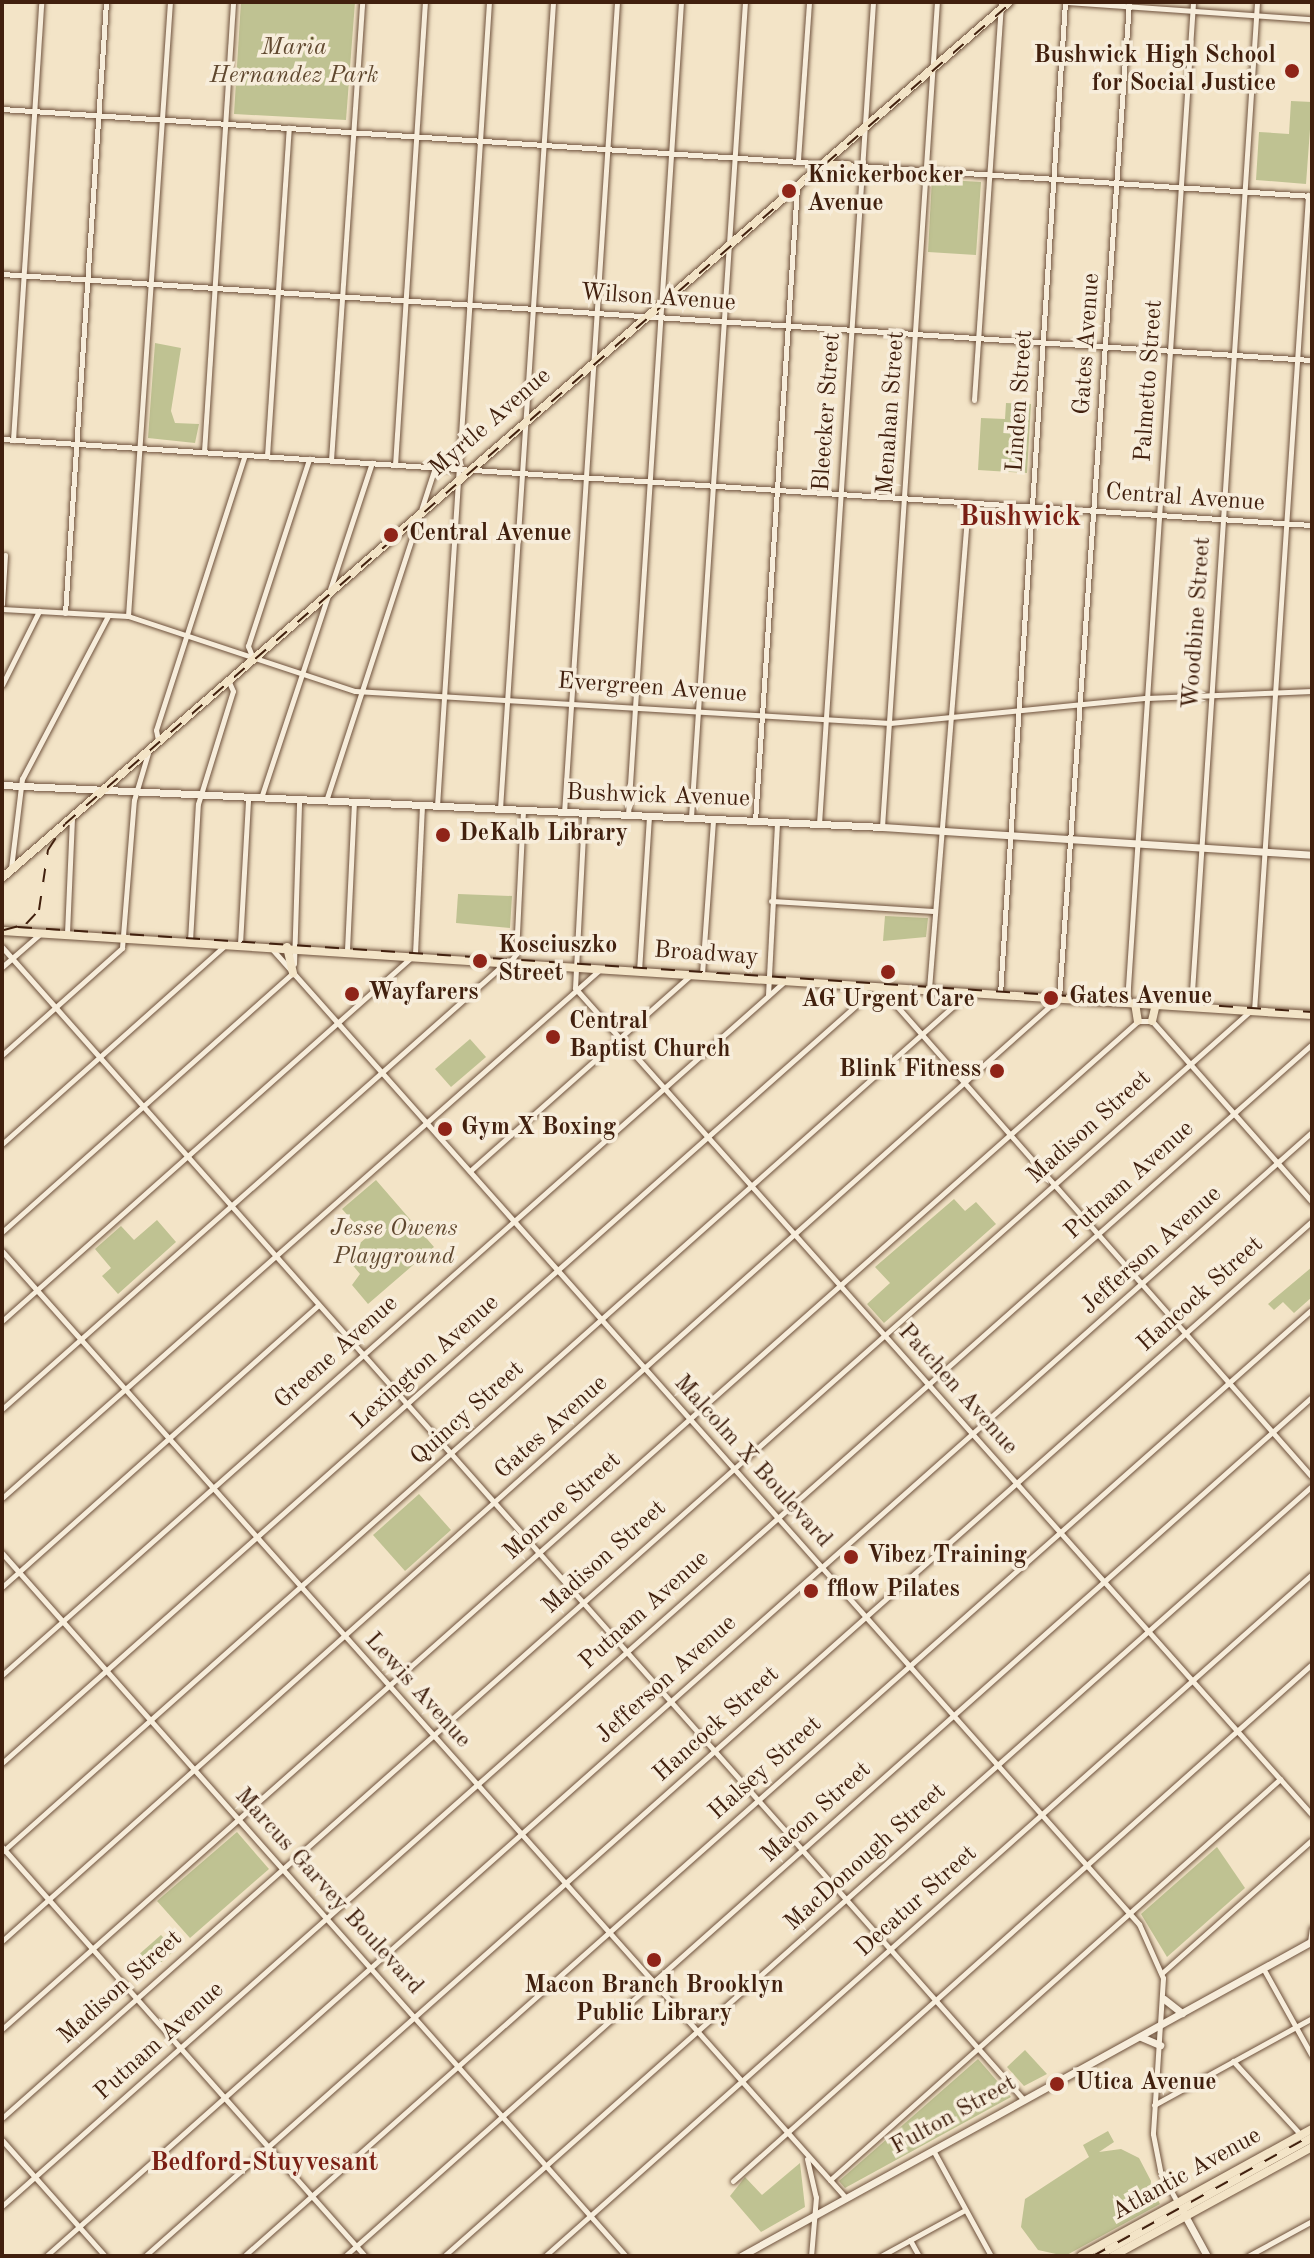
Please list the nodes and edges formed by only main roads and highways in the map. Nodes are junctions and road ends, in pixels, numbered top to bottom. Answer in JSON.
{"nodes":[{"id":1,"x":1009,"y":2,"type":"edge"},
{"id":2,"x":1000,"y":6,"type":"edge"},
{"id":3,"x":822,"y":163,"type":"junction"},
{"id":4,"x":848,"y":165,"type":"road end"},
{"id":5,"x":2,"y":785,"type":"edge"},
{"id":6,"x":101,"y":791,"type":"junction"},
{"id":7,"x":1312,"y":855,"type":"edge"},
{"id":8,"x":2,"y":878,"type":"edge"},
{"id":9,"x":2,"y":931,"type":"edge"},
{"id":10,"x":290,"y":947,"type":"junction"},
{"id":11,"x":293,"y":973,"type":"road end"},
{"id":12,"x":1131,"y":1003,"type":"junction"},
{"id":13,"x":1156,"y":1004,"type":"junction"},
{"id":14,"x":1312,"y":1015,"type":"edge"},
{"id":15,"x":1138,"y":1021,"type":"road end"},
{"id":16,"x":1152,"y":1021,"type":"road end"},
{"id":17,"x":1311,"y":1941,"type":"edge"},
{"id":18,"x":1164,"y":1999,"type":"road end"},
{"id":19,"x":1182,"y":2013,"type":"junction"},
{"id":20,"x":1139,"y":2037,"type":"junction"},
{"id":21,"x":1160,"y":2045,"type":"road end"},
{"id":22,"x":1312,"y":2129,"type":"edge"},
{"id":23,"x":1312,"y":2138,"type":"edge"},
{"id":24,"x":1312,"y":2147,"type":"edge"},
{"id":25,"x":1218,"y":2190,"type":"junction"},
{"id":26,"x":1206,"y":2205,"type":"junction"},
{"id":27,"x":1181,"y":2210,"type":"junction"},
{"id":28,"x":1134,"y":2227,"type":"junction"},
{"id":29,"x":1120,"y":2243,"type":"junction"},
{"id":30,"x":741,"y":2256,"type":"edge"},
{"id":31,"x":1081,"y":2256,"type":"edge"},
{"id":32,"x":1097,"y":2256,"type":"edge"},
{"id":33,"x":1113,"y":2256,"type":"edge"},
{"id":34,"x":1207,"y":2256,"type":"edge"}],
"edges":[{"from":1,"to":2,"type":"main road","name":"Myrtle Avenue"},
{"from":2,"to":3,"type":"main road","name":"Myrtle Avenue"},
{"from":3,"to":4,"type":"main road"},
{"from":3,"to":6,"type":"main road","name":"Myrtle Avenue"},
{"from":5,"to":6,"type":"main road","name":"Bushwick Avenue"},
{"from":6,"to":7,"type":"main road","name":"Bushwick Avenue"},
{"from":6,"to":8,"type":"main road","name":"Myrtle Avenue"},
{"from":9,"to":10,"type":"main road","name":"Broadway"},
{"from":10,"to":11,"type":"main road"},
{"from":10,"to":12,"type":"main road","name":"Broadway"},
{"from":12,"to":13,"type":"main road","name":"Broadway"},
{"from":12,"to":15,"type":"main road"},
{"from":13,"to":14,"type":"main road","name":"Broadway"},
{"from":13,"to":16,"type":"main road"},
{"from":17,"to":19,"type":"main road","name":"Fulton Street"},
{"from":18,"to":19,"type":"main road"},
{"from":19,"to":20,"type":"main road","name":"Fulton Street"},
{"from":20,"to":21,"type":"main road"},
{"from":20,"to":30,"type":"main road","name":"Fulton Street"},
{"from":22,"to":27,"type":"main road","name":"Atlantic Avenue"},
{"from":23,"to":25,"type":"main road"},
{"from":24,"to":26,"type":"main road","name":"Atlantic Avenue"},
{"from":25,"to":26,"type":"main road"},
{"from":25,"to":27,"type":"main road"},
{"from":26,"to":27,"type":"main road","name":"Atlantic Avenue"},
{"from":27,"to":28,"type":"main road","name":"Atlantic Avenue"},
{"from":27,"to":29,"type":"main road"},
{"from":27,"to":33,"type":"main road","name":"Atlantic Avenue"},
{"from":27,"to":34,"type":"main road"},
{"from":28,"to":29,"type":"main road"},
{"from":28,"to":31,"type":"main road","name":"Atlantic Avenue"},
{"from":29,"to":32,"type":"main road"}]}
